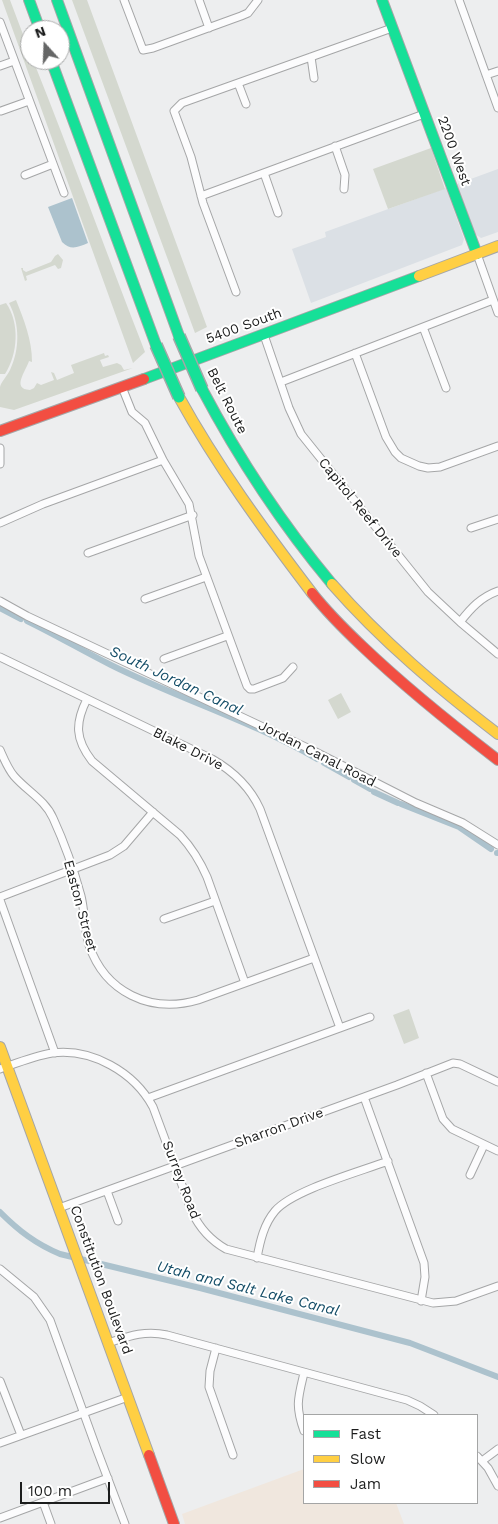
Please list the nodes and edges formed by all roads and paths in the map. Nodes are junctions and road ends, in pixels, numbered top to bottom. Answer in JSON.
{"nodes":[{"id":1,"x":29,"y":0,"type":"edge"},
{"id":2,"x":58,"y":0,"type":"edge"},
{"id":3,"x":124,"y":0,"type":"edge"},
{"id":4,"x":199,"y":0,"type":"edge"},
{"id":5,"x":258,"y":0,"type":"edge"},
{"id":6,"x":382,"y":0,"type":"edge"},
{"id":7,"x":459,"y":0,"type":"edge"},
{"id":8,"x":36,"y":20,"type":"edge"},
{"id":9,"x":0,"y":22,"type":"edge"},
{"id":10,"x":209,"y":28,"type":"junction"},
{"id":11,"x":392,"y":28,"type":"junction"},
{"id":12,"x":311,"y":57,"type":"junction"},
{"id":13,"x":14,"y":61,"type":"junction"},
{"id":14,"x":0,"y":66,"type":"edge"},
{"id":15,"x":55,"y":70,"type":"edge"},
{"id":16,"x":498,"y":71,"type":"edge"},
{"id":17,"x":486,"y":75,"type":"junction"},
{"id":18,"x":314,"y":78,"type":"dead end"},
{"id":19,"x":238,"y":83,"type":"junction"},
{"id":20,"x":29,"y":101,"type":"junction"},
{"id":21,"x":246,"y":104,"type":"dead end"},
{"id":22,"x":498,"y":108,"type":"edge"},
{"id":23,"x":1,"y":111,"type":"dead end"},
{"id":24,"x":424,"y":114,"type":"junction"},
{"id":25,"x":335,"y":146,"type":"junction"},
{"id":26,"x":53,"y":164,"type":"junction"},
{"id":27,"x":264,"y":172,"type":"junction"},
{"id":28,"x":25,"y":175,"type":"dead end"},
{"id":29,"x":344,"y":189,"type":"dead end"},
{"id":30,"x":64,"y":194,"type":"dead end"},
{"id":31,"x":201,"y":196,"type":"junction"},
{"id":32,"x":278,"y":213,"type":"dead end"},
{"id":33,"x":498,"y":246,"type":"edge"},
{"id":34,"x":477,"y":254,"type":"junction"},
{"id":35,"x":236,"y":292,"type":"dead end"},
{"id":36,"x":493,"y":300,"type":"junction"},
{"id":37,"x":498,"y":313,"type":"edge"},
{"id":38,"x":423,"y":327,"type":"junction"},
{"id":39,"x":264,"y":335,"type":"junction"},
{"id":40,"x":355,"y":353,"type":"junction"},
{"id":41,"x":281,"y":382,"type":"junction"},
{"id":42,"x":122,"y":387,"type":"junction"},
{"id":43,"x":446,"y":388,"type":"dead end"},
{"id":44,"x":0,"y":431,"type":"edge"},
{"id":45,"x":498,"y":446,"type":"edge"},
{"id":46,"x":0,"y":448,"type":"edge"},
{"id":47,"x":163,"y":460,"type":"junction"},
{"id":48,"x":0,"y":464,"type":"edge"},
{"id":49,"x":192,"y":515,"type":"junction"},
{"id":50,"x":498,"y":518,"type":"edge"},
{"id":51,"x":0,"y":523,"type":"edge"},
{"id":52,"x":471,"y":528,"type":"dead end"},
{"id":53,"x":88,"y":553,"type":"dead end"},
{"id":54,"x":206,"y":577,"type":"junction"},
{"id":55,"x":498,"y":591,"type":"edge"},
{"id":56,"x":144,"y":599,"type":"dead end"},
{"id":57,"x":0,"y":601,"type":"edge"},
{"id":58,"x":460,"y":622,"type":"junction"},
{"id":59,"x":228,"y":636,"type":"junction"},
{"id":60,"x":498,"y":654,"type":"edge"},
{"id":61,"x":0,"y":657,"type":"edge"},
{"id":62,"x":164,"y":659,"type":"dead end"},
{"id":63,"x":293,"y":667,"type":"dead end"},
{"id":64,"x":87,"y":699,"type":"junction"},
{"id":65,"x":498,"y":734,"type":"edge"},
{"id":66,"x":0,"y":750,"type":"edge"},
{"id":67,"x":498,"y":760,"type":"edge"},
{"id":68,"x":153,"y":812,"type":"junction"},
{"id":69,"x":498,"y":845,"type":"edge"},
{"id":70,"x":72,"y":870,"type":"junction"},
{"id":71,"x":0,"y":899,"type":"edge"},
{"id":72,"x":215,"y":901,"type":"junction"},
{"id":73,"x":164,"y":919,"type":"dead end"},
{"id":74,"x":314,"y":958,"type":"junction"},
{"id":75,"x":245,"y":983,"type":"junction"},
{"id":76,"x":370,"y":1017,"type":"dead end"},
{"id":77,"x":340,"y":1028,"type":"junction"},
{"id":78,"x":0,"y":1047,"type":"edge"},
{"id":79,"x":55,"y":1053,"type":"junction"},
{"id":80,"x":4,"y":1068,"type":"edge"},
{"id":81,"x":426,"y":1073,"type":"junction"},
{"id":82,"x":498,"y":1082,"type":"edge"},
{"id":83,"x":364,"y":1097,"type":"junction"},
{"id":84,"x":148,"y":1098,"type":"junction"},
{"id":85,"x":484,"y":1145,"type":"junction"},
{"id":86,"x":498,"y":1151,"type":"edge"},
{"id":87,"x":388,"y":1161,"type":"junction"},
{"id":88,"x":176,"y":1166,"type":"junction"},
{"id":89,"x":470,"y":1175,"type":"dead end"},
{"id":90,"x":108,"y":1191,"type":"junction"},
{"id":91,"x":59,"y":1208,"type":"junction"},
{"id":92,"x":118,"y":1220,"type":"dead end"},
{"id":93,"x":257,"y":1258,"type":"junction"},
{"id":94,"x":0,"y":1269,"type":"edge"},
{"id":95,"x":498,"y":1286,"type":"edge"},
{"id":96,"x":421,"y":1301,"type":"junction"},
{"id":97,"x":108,"y":1343,"type":"junction"},
{"id":98,"x":216,"y":1348,"type":"junction"},
{"id":99,"x":304,"y":1373,"type":"junction"},
{"id":100,"x":0,"y":1381,"type":"edge"},
{"id":101,"x":128,"y":1397,"type":"junction"},
{"id":102,"x":84,"y":1412,"type":"junction"},
{"id":103,"x":432,"y":1414,"type":"edge"},
{"id":104,"x":303,"y":1428,"type":"edge"},
{"id":105,"x":20,"y":1435,"type":"junction"},
{"id":106,"x":0,"y":1443,"type":"edge"},
{"id":107,"x":498,"y":1449,"type":"edge"},
{"id":108,"x":233,"y":1455,"type":"dead end"},
{"id":109,"x":480,"y":1459,"type":"edge"},
{"id":110,"x":108,"y":1478,"type":"junction"},
{"id":111,"x":498,"y":1486,"type":"edge"},
{"id":112,"x":43,"y":1502,"type":"junction"},
{"id":113,"x":0,"y":1518,"type":"edge"},
{"id":114,"x":51,"y":1524,"type":"edge"},
{"id":115,"x":125,"y":1524,"type":"edge"},
{"id":116,"x":174,"y":1524,"type":"edge"}],
"edges":[{"from":1,"to":8,"type":"main road"},
{"from":2,"to":65,"type":"main road","name":"Belt Route","bridge":true},
{"from":3,"to":10,"type":"street"},
{"from":4,"to":10,"type":"street"},
{"from":5,"to":10,"type":"street"},
{"from":6,"to":11,"type":"main road","name":"2200 West"},
{"from":7,"to":17,"type":"street"},
{"from":9,"to":13,"type":"street"},
{"from":11,"to":12,"type":"street"},
{"from":11,"to":24,"type":"main road","name":"2200 West"},
{"from":12,"to":18,"type":"street"},
{"from":12,"to":19,"type":"street"},
{"from":13,"to":14,"type":"street"},
{"from":13,"to":20,"type":"street"},
{"from":15,"to":67,"type":"main road","bridge":true},
{"from":16,"to":17,"type":"street"},
{"from":17,"to":22,"type":"street"},
{"from":19,"to":21,"type":"street"},
{"from":19,"to":31,"type":"street"},
{"from":20,"to":23,"type":"street"},
{"from":20,"to":26,"type":"street"},
{"from":24,"to":25,"type":"street"},
{"from":24,"to":34,"type":"main road","name":"2200 West"},
{"from":25,"to":27,"type":"street"},
{"from":25,"to":29,"type":"street"},
{"from":26,"to":28,"type":"street"},
{"from":26,"to":30,"type":"street"},
{"from":27,"to":31,"type":"street"},
{"from":27,"to":32,"type":"street"},
{"from":31,"to":35,"type":"street"},
{"from":33,"to":34,"type":"main road","name":"5400 South"},
{"from":34,"to":36,"type":"street","name":"2200 West"},
{"from":34,"to":39,"type":"main road","name":"5400 South"},
{"from":36,"to":37,"type":"street","name":"2200 West"},
{"from":36,"to":38,"type":"street"},
{"from":38,"to":40,"type":"street"},
{"from":38,"to":43,"type":"street"},
{"from":39,"to":41,"type":"street","name":"Capitol Reef Drive"},
{"from":39,"to":42,"type":"main road","name":"5400 South"},
{"from":40,"to":41,"type":"street"},
{"from":40,"to":45,"type":"street"},
{"from":41,"to":58,"type":"street","name":"Capitol Reef Drive"},
{"from":42,"to":44,"type":"main road","name":"5400 South"},
{"from":42,"to":47,"type":"street"},
{"from":46,"to":48,"type":"street"},
{"from":47,"to":49,"type":"street"},
{"from":47,"to":51,"type":"street"},
{"from":49,"to":53,"type":"street"},
{"from":49,"to":54,"type":"street"},
{"from":50,"to":52,"type":"street"},
{"from":54,"to":56,"type":"street"},
{"from":54,"to":59,"type":"street"},
{"from":55,"to":58,"type":"street"},
{"from":57,"to":69,"type":"street","name":"Jordan Canal Road"},
{"from":58,"to":60,"type":"street","name":"Capitol Reef Drive"},
{"from":59,"to":62,"type":"street"},
{"from":59,"to":63,"type":"street"},
{"from":61,"to":64,"type":"street","name":"Blake Drive"},
{"from":64,"to":68,"type":"street"},
{"from":64,"to":74,"type":"street","name":"Blake Drive"},
{"from":66,"to":70,"type":"street","name":"Easton Street"},
{"from":68,"to":70,"type":"street"},
{"from":68,"to":72,"type":"street"},
{"from":70,"to":71,"type":"street"},
{"from":70,"to":75,"type":"street","name":"Easton Street"},
{"from":71,"to":79,"type":"street"},
{"from":72,"to":73,"type":"street"},
{"from":72,"to":75,"type":"street"},
{"from":74,"to":75,"type":"street","name":"Easton Street"},
{"from":74,"to":77,"type":"street","name":"Blake Drive"},
{"from":76,"to":77,"type":"street"},
{"from":77,"to":84,"type":"street"},
{"from":78,"to":80,"type":"main road","name":"Constitution Boulevard"},
{"from":79,"to":80,"type":"street","name":"Surrey Road"},
{"from":79,"to":84,"type":"street","name":"Surrey Road"},
{"from":80,"to":91,"type":"main road","name":"Constitution Boulevard"},
{"from":81,"to":82,"type":"street","name":"Sharron Drive"},
{"from":81,"to":83,"type":"street","name":"Sharron Drive"},
{"from":81,"to":85,"type":"street"},
{"from":83,"to":87,"type":"street"},
{"from":83,"to":88,"type":"street","name":"Sharron Drive"},
{"from":84,"to":88,"type":"street","name":"Surrey Road"},
{"from":85,"to":86,"type":"street"},
{"from":85,"to":89,"type":"street"},
{"from":87,"to":93,"type":"street"},
{"from":87,"to":96,"type":"street"},
{"from":88,"to":90,"type":"street","name":"Sharron Drive"},
{"from":88,"to":93,"type":"street","name":"Surrey Road"},
{"from":90,"to":91,"type":"street","name":"Sharron Drive"},
{"from":90,"to":92,"type":"street"},
{"from":91,"to":97,"type":"main road","name":"Constitution Boulevard"},
{"from":93,"to":96,"type":"street","name":"Surrey Road"},
{"from":94,"to":102,"type":"street"},
{"from":95,"to":96,"type":"street","name":"Surrey Road"},
{"from":97,"to":98,"type":"street"},
{"from":97,"to":101,"type":"main road","name":"Constitution Boulevard"},
{"from":98,"to":99,"type":"street"},
{"from":98,"to":108,"type":"street"},
{"from":99,"to":103,"type":"street"},
{"from":99,"to":104,"type":"street"},
{"from":100,"to":105,"type":"street"},
{"from":101,"to":102,"type":"street"},
{"from":101,"to":116,"type":"main road","name":"Constitution Boulevard"},
{"from":102,"to":105,"type":"street"},
{"from":102,"to":110,"type":"street"},
{"from":105,"to":106,"type":"street"},
{"from":107,"to":109,"type":"street"},
{"from":109,"to":111,"type":"street"},
{"from":110,"to":112,"type":"street"},
{"from":110,"to":115,"type":"street"},
{"from":112,"to":113,"type":"street"},
{"from":112,"to":114,"type":"street"}]}
